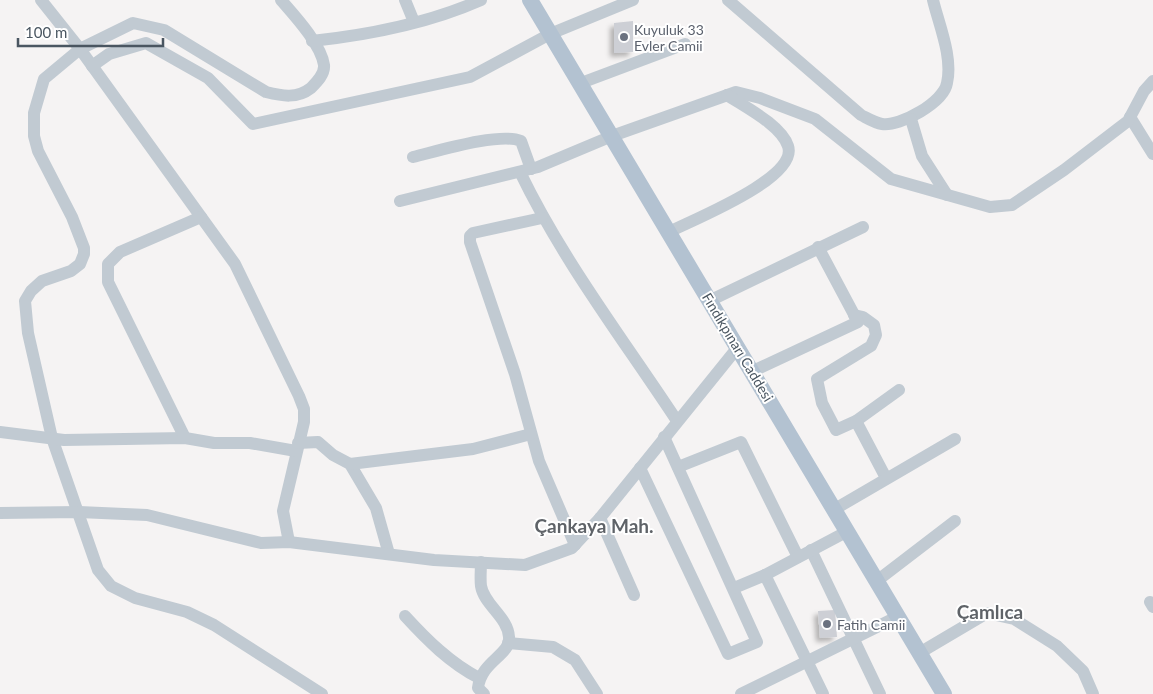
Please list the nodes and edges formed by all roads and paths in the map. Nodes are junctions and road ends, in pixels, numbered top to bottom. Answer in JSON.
{"nodes":[{"id":1,"x":41,"y":0,"type":"edge"},
{"id":2,"x":281,"y":0,"type":"edge"},
{"id":3,"x":404,"y":0,"type":"edge"},
{"id":4,"x":481,"y":0,"type":"edge"},
{"id":5,"x":530,"y":0,"type":"edge"},
{"id":6,"x":634,"y":0,"type":"edge"},
{"id":7,"x":728,"y":0,"type":"edge"},
{"id":8,"x":933,"y":0,"type":"edge"},
{"id":9,"x":414,"y":22,"type":"junction"},
{"id":10,"x":550,"y":34,"type":"junction"},
{"id":11,"x":312,"y":41,"type":"junction"},
{"id":12,"x":685,"y":44,"type":"dead end"},
{"id":13,"x":80,"y":49,"type":"junction"},
{"id":14,"x":92,"y":66,"type":"junction"},
{"id":15,"x":1153,"y":81,"type":"edge"},
{"id":16,"x":581,"y":83,"type":"junction"},
{"id":17,"x":727,"y":95,"type":"junction"},
{"id":18,"x":1130,"y":117,"type":"junction"},
{"id":19,"x":911,"y":119,"type":"junction"},
{"id":20,"x":612,"y":136,"type":"junction"},
{"id":21,"x":1153,"y":154,"type":"edge"},
{"id":22,"x":414,"y":157,"type":"dead end"},
{"id":23,"x":526,"y":170,"type":"junction"},
{"id":24,"x":947,"y":195,"type":"junction"},
{"id":25,"x":400,"y":200,"type":"dead end"},
{"id":26,"x":201,"y":217,"type":"junction"},
{"id":27,"x":542,"y":218,"type":"junction"},
{"id":28,"x":863,"y":227,"type":"dead end"},
{"id":29,"x":669,"y":232,"type":"junction"},
{"id":30,"x":818,"y":247,"type":"junction"},
{"id":31,"x":709,"y":301,"type":"junction"},
{"id":32,"x":854,"y":315,"type":"junction"},
{"id":33,"x":738,"y":347,"type":"junction"},
{"id":34,"x":753,"y":371,"type":"junction"},
{"id":35,"x":899,"y":390,"type":"dead end"},
{"id":36,"x":677,"y":421,"type":"junction"},
{"id":37,"x":856,"y":421,"type":"junction"},
{"id":38,"x":0,"y":432,"type":"edge"},
{"id":39,"x":531,"y":434,"type":"junction"},
{"id":40,"x":664,"y":437,"type":"junction"},
{"id":41,"x":52,"y":438,"type":"junction"},
{"id":42,"x":185,"y":438,"type":"junction"},
{"id":43,"x":955,"y":439,"type":"dead end"},
{"id":44,"x":297,"y":447,"type":"junction"},
{"id":45,"x":350,"y":464,"type":"junction"},
{"id":46,"x":678,"y":467,"type":"junction"},
{"id":47,"x":640,"y":468,"type":"junction"},
{"id":48,"x":886,"y":478,"type":"junction"},
{"id":49,"x":835,"y":509,"type":"junction"},
{"id":50,"x":79,"y":512,"type":"junction"},
{"id":51,"x":0,"y":513,"type":"edge"},
{"id":52,"x":600,"y":518,"type":"junction"},
{"id":53,"x":955,"y":521,"type":"dead end"},
{"id":54,"x":848,"y":531,"type":"junction"},
{"id":55,"x":289,"y":542,"type":"junction"},
{"id":56,"x":575,"y":545,"type":"junction"},
{"id":57,"x":812,"y":550,"type":"junction"},
{"id":58,"x":389,"y":554,"type":"junction"},
{"id":59,"x":798,"y":557,"type":"junction"},
{"id":60,"x":481,"y":562,"type":"junction"},
{"id":61,"x":765,"y":575,"type":"junction"},
{"id":62,"x":878,"y":580,"type":"junction"},
{"id":63,"x":734,"y":588,"type":"junction"},
{"id":64,"x":634,"y":595,"type":"dead end"},
{"id":65,"x":404,"y":616,"type":"dead end"},
{"id":66,"x":899,"y":616,"type":"junction"},
{"id":67,"x":854,"y":639,"type":"junction"},
{"id":68,"x":508,"y":643,"type":"junction"},
{"id":69,"x":921,"y":652,"type":"junction"},
{"id":70,"x":807,"y":662,"type":"junction"},
{"id":71,"x":479,"y":678,"type":"junction"},
{"id":72,"x":322,"y":694,"type":"edge"},
{"id":73,"x":484,"y":694,"type":"edge"},
{"id":74,"x":597,"y":694,"type":"edge"},
{"id":75,"x":741,"y":694,"type":"edge"},
{"id":76,"x":823,"y":694,"type":"edge"},
{"id":77,"x":880,"y":694,"type":"edge"},
{"id":78,"x":944,"y":694,"type":"edge"},
{"id":79,"x":1093,"y":694,"type":"edge"}],
"edges":[{"from":1,"to":13,"type":"street"},
{"from":2,"to":11,"type":"street"},
{"from":3,"to":9,"type":"street"},
{"from":4,"to":9,"type":"street"},
{"from":5,"to":10,"type":"main road","name":"Fındıkpınarı Caddesi"},
{"from":6,"to":10,"type":"street"},
{"from":7,"to":19,"type":"street"},
{"from":8,"to":19,"type":"street"},
{"from":9,"to":11,"type":"street"},
{"from":10,"to":14,"type":"street"},
{"from":10,"to":16,"type":"main road","name":"Fındıkpınarı Caddesi"},
{"from":11,"to":13,"type":"street"},
{"from":12,"to":16,"type":"street"},
{"from":13,"to":14,"type":"street"},
{"from":13,"to":41,"type":"street"},
{"from":14,"to":26,"type":"street"},
{"from":15,"to":18,"type":"street"},
{"from":16,"to":20,"type":"main road","name":"Fındıkpınarı Caddesi"},
{"from":17,"to":20,"type":"street"},
{"from":17,"to":24,"type":"street"},
{"from":17,"to":29,"type":"street"},
{"from":18,"to":21,"type":"street"},
{"from":18,"to":24,"type":"street"},
{"from":19,"to":24,"type":"street"},
{"from":20,"to":23,"type":"street"},
{"from":20,"to":29,"type":"main road","name":"Fındıkpınarı Caddesi"},
{"from":22,"to":23,"type":"street"},
{"from":23,"to":25,"type":"street"},
{"from":23,"to":27,"type":"street"},
{"from":26,"to":42,"type":"street"},
{"from":26,"to":44,"type":"street"},
{"from":27,"to":36,"type":"street"},
{"from":27,"to":39,"type":"street"},
{"from":28,"to":30,"type":"street"},
{"from":29,"to":31,"type":"main road","name":"Fındıkpınarı Caddesi"},
{"from":30,"to":31,"type":"street"},
{"from":30,"to":32,"type":"street"},
{"from":31,"to":33,"type":"main road","name":"Fındıkpınarı Caddesi"},
{"from":32,"to":34,"type":"street"},
{"from":32,"to":37,"type":"street"},
{"from":33,"to":34,"type":"main road","name":"Fındıkpınarı Caddesi"},
{"from":33,"to":36,"type":"street"},
{"from":34,"to":49,"type":"main road","name":"Fındıkpınarı Caddesi"},
{"from":35,"to":37,"type":"street"},
{"from":36,"to":40,"type":"street"},
{"from":37,"to":48,"type":"street"},
{"from":38,"to":41,"type":"street"},
{"from":39,"to":45,"type":"street"},
{"from":39,"to":56,"type":"street"},
{"from":40,"to":46,"type":"street"},
{"from":40,"to":47,"type":"street"},
{"from":41,"to":42,"type":"street"},
{"from":41,"to":50,"type":"street"},
{"from":42,"to":44,"type":"street"},
{"from":43,"to":48,"type":"street"},
{"from":44,"to":45,"type":"street"},
{"from":44,"to":55,"type":"street"},
{"from":45,"to":58,"type":"street"},
{"from":46,"to":59,"type":"street"},
{"from":46,"to":63,"type":"street"},
{"from":47,"to":52,"type":"street"},
{"from":47,"to":63,"type":"street"},
{"from":48,"to":49,"type":"street"},
{"from":49,"to":54,"type":"main road","name":"Fındıkpınarı Caddesi"},
{"from":50,"to":51,"type":"street"},
{"from":50,"to":55,"type":"street"},
{"from":50,"to":72,"type":"street"},
{"from":52,"to":56,"type":"street"},
{"from":52,"to":64,"type":"street"},
{"from":53,"to":62,"type":"street"},
{"from":54,"to":57,"type":"street"},
{"from":54,"to":62,"type":"main road","name":"Fındıkpınarı Caddesi"},
{"from":55,"to":58,"type":"street"},
{"from":56,"to":60,"type":"street"},
{"from":57,"to":59,"type":"street"},
{"from":57,"to":67,"type":"street"},
{"from":58,"to":60,"type":"street"},
{"from":59,"to":61,"type":"street"},
{"from":60,"to":68,"type":"street"},
{"from":61,"to":63,"type":"street"},
{"from":61,"to":70,"type":"street"},
{"from":62,"to":66,"type":"main road","name":"Fındıkpınarı Caddesi"},
{"from":65,"to":71,"type":"street"},
{"from":66,"to":67,"type":"street"},
{"from":66,"to":69,"type":"main road","name":"Fındıkpınarı Caddesi"},
{"from":67,"to":70,"type":"street"},
{"from":67,"to":77,"type":"street"},
{"from":68,"to":71,"type":"street"},
{"from":68,"to":74,"type":"street"},
{"from":69,"to":78,"type":"main road","name":"Fındıkpınarı Caddesi"},
{"from":69,"to":79,"type":"street"},
{"from":70,"to":75,"type":"street"},
{"from":70,"to":76,"type":"street"},
{"from":71,"to":73,"type":"street"}]}
